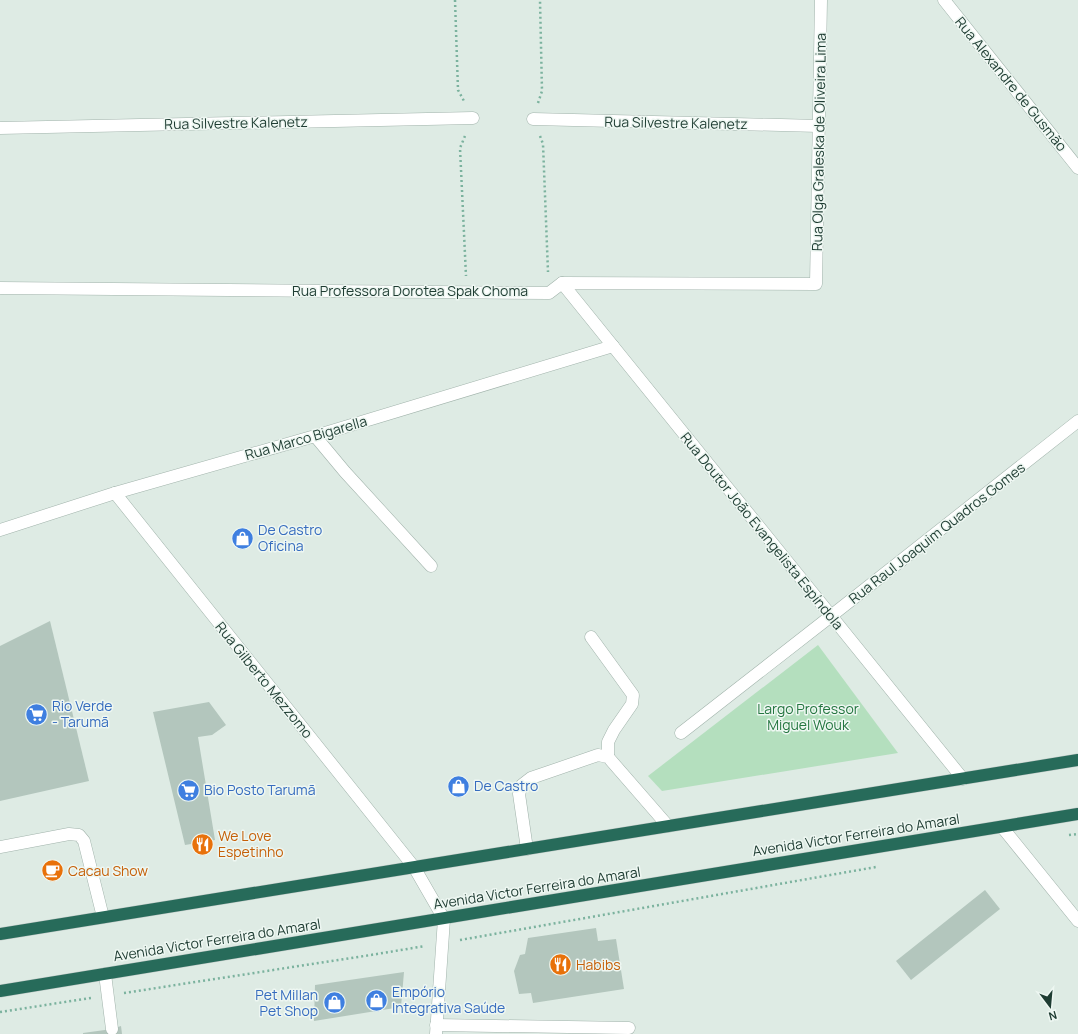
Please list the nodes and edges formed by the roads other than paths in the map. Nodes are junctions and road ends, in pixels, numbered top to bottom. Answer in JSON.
{"nodes":[{"id":1,"x":821,"y":0,"type":"edge"},
{"id":2,"x":944,"y":0,"type":"edge"},
{"id":3,"x":473,"y":118,"type":"road end"},
{"id":4,"x":533,"y":119,"type":"road end"},
{"id":5,"x":819,"y":126,"type":"junction"},
{"id":6,"x":0,"y":128,"type":"edge"},
{"id":7,"x":1078,"y":168,"type":"edge"},
{"id":8,"x":562,"y":283,"type":"junction"},
{"id":9,"x":0,"y":288,"type":"edge"},
{"id":10,"x":612,"y":346,"type":"junction"},
{"id":11,"x":1078,"y":421,"type":"edge"},
{"id":12,"x":315,"y":436,"type":"junction"},
{"id":13,"x":115,"y":493,"type":"junction"},
{"id":14,"x":0,"y":530,"type":"edge"},
{"id":15,"x":431,"y":566,"type":"dead end"},
{"id":16,"x":832,"y":616,"type":"junction"},
{"id":17,"x":591,"y":637,"type":"dead end"},
{"id":18,"x":681,"y":733,"type":"dead end"},
{"id":19,"x":608,"y":757,"type":"junction"},
{"id":20,"x":1078,"y":760,"type":"edge"},
{"id":21,"x":963,"y":779,"type":"junction"},
{"id":22,"x":1078,"y":814,"type":"edge"},
{"id":23,"x":668,"y":826,"type":"junction"},
{"id":24,"x":1002,"y":827,"type":"junction"},
{"id":25,"x":0,"y":847,"type":"edge"},
{"id":26,"x":527,"y":849,"type":"junction"},
{"id":27,"x":414,"y":867,"type":"junction"},
{"id":28,"x":102,"y":917,"type":"junction"},
{"id":29,"x":444,"y":918,"type":"junction"},
{"id":30,"x":1078,"y":921,"type":"edge"},
{"id":31,"x":0,"y":934,"type":"edge"},
{"id":32,"x":105,"y":974,"type":"junction"},
{"id":33,"x":0,"y":991,"type":"edge"},
{"id":34,"x":629,"y":1028,"type":"dead end"},
{"id":35,"x":112,"y":1029,"type":"dead end"},
{"id":36,"x":436,"y":1030,"type":"edge"}],
"edges":[{"from":1,"to":5,"type":"street","name":"Rua Olga Graleska de Oliveira Lima"},
{"from":2,"to":7,"type":"street","name":"Rua Alexandre de Gusmão"},
{"from":3,"to":6,"type":"street","name":"Rua Silvestre Kalenetz"},
{"from":4,"to":5,"type":"street","name":"Rua Silvestre Kalenetz"},
{"from":5,"to":8,"type":"street","name":"Rua Olga Graleska de Oliveira Lima"},
{"from":8,"to":9,"type":"street","name":"Rua Professora Dorotea Spak Choma"},
{"from":8,"to":10,"type":"street","name":"Rua Doutor João Evangelista Espíndola"},
{"from":10,"to":12,"type":"street","name":"Rua Marco Bigarella"},
{"from":10,"to":16,"type":"street","name":"Rua Doutor João Evangelista Espíndola"},
{"from":11,"to":16,"type":"street","name":"Rua Raul Joaquim Quadros Gomes"},
{"from":12,"to":13,"type":"street","name":"Rua Marco Bigarella"},
{"from":12,"to":15,"type":"street"},
{"from":13,"to":14,"type":"street","name":"Rua Marco Bigarella"},
{"from":13,"to":27,"type":"street","name":"Rua Gilberto Mezzomo"},
{"from":16,"to":18,"type":"street","name":"Rua Raul Joaquim Quadros Gomes"},
{"from":16,"to":21,"type":"street","name":"Rua Doutor João Evangelista Espíndola"},
{"from":17,"to":19,"type":"street"},
{"from":19,"to":23,"type":"street"},
{"from":19,"to":26,"type":"street"},
{"from":20,"to":21,"type":"highway"},
{"from":21,"to":23,"type":"highway"},
{"from":22,"to":24,"type":"highway","name":"Avenida Victor Ferreira do Amaral"},
{"from":23,"to":26,"type":"highway"},
{"from":24,"to":29,"type":"highway","name":"Avenida Victor Ferreira do Amaral"},
{"from":24,"to":30,"type":"street"},
{"from":25,"to":28,"type":"street"},
{"from":26,"to":27,"type":"highway"},
{"from":27,"to":28,"type":"highway"},
{"from":27,"to":29,"type":"street","name":"Rua Gilberto Mezzomo"},
{"from":28,"to":31,"type":"highway"},
{"from":29,"to":32,"type":"highway","name":"Avenida Victor Ferreira do Amaral"},
{"from":29,"to":36,"type":"street"},
{"from":32,"to":33,"type":"highway","name":"Avenida Victor Ferreira do Amaral"},
{"from":32,"to":35,"type":"street"},
{"from":34,"to":36,"type":"street"}]}
